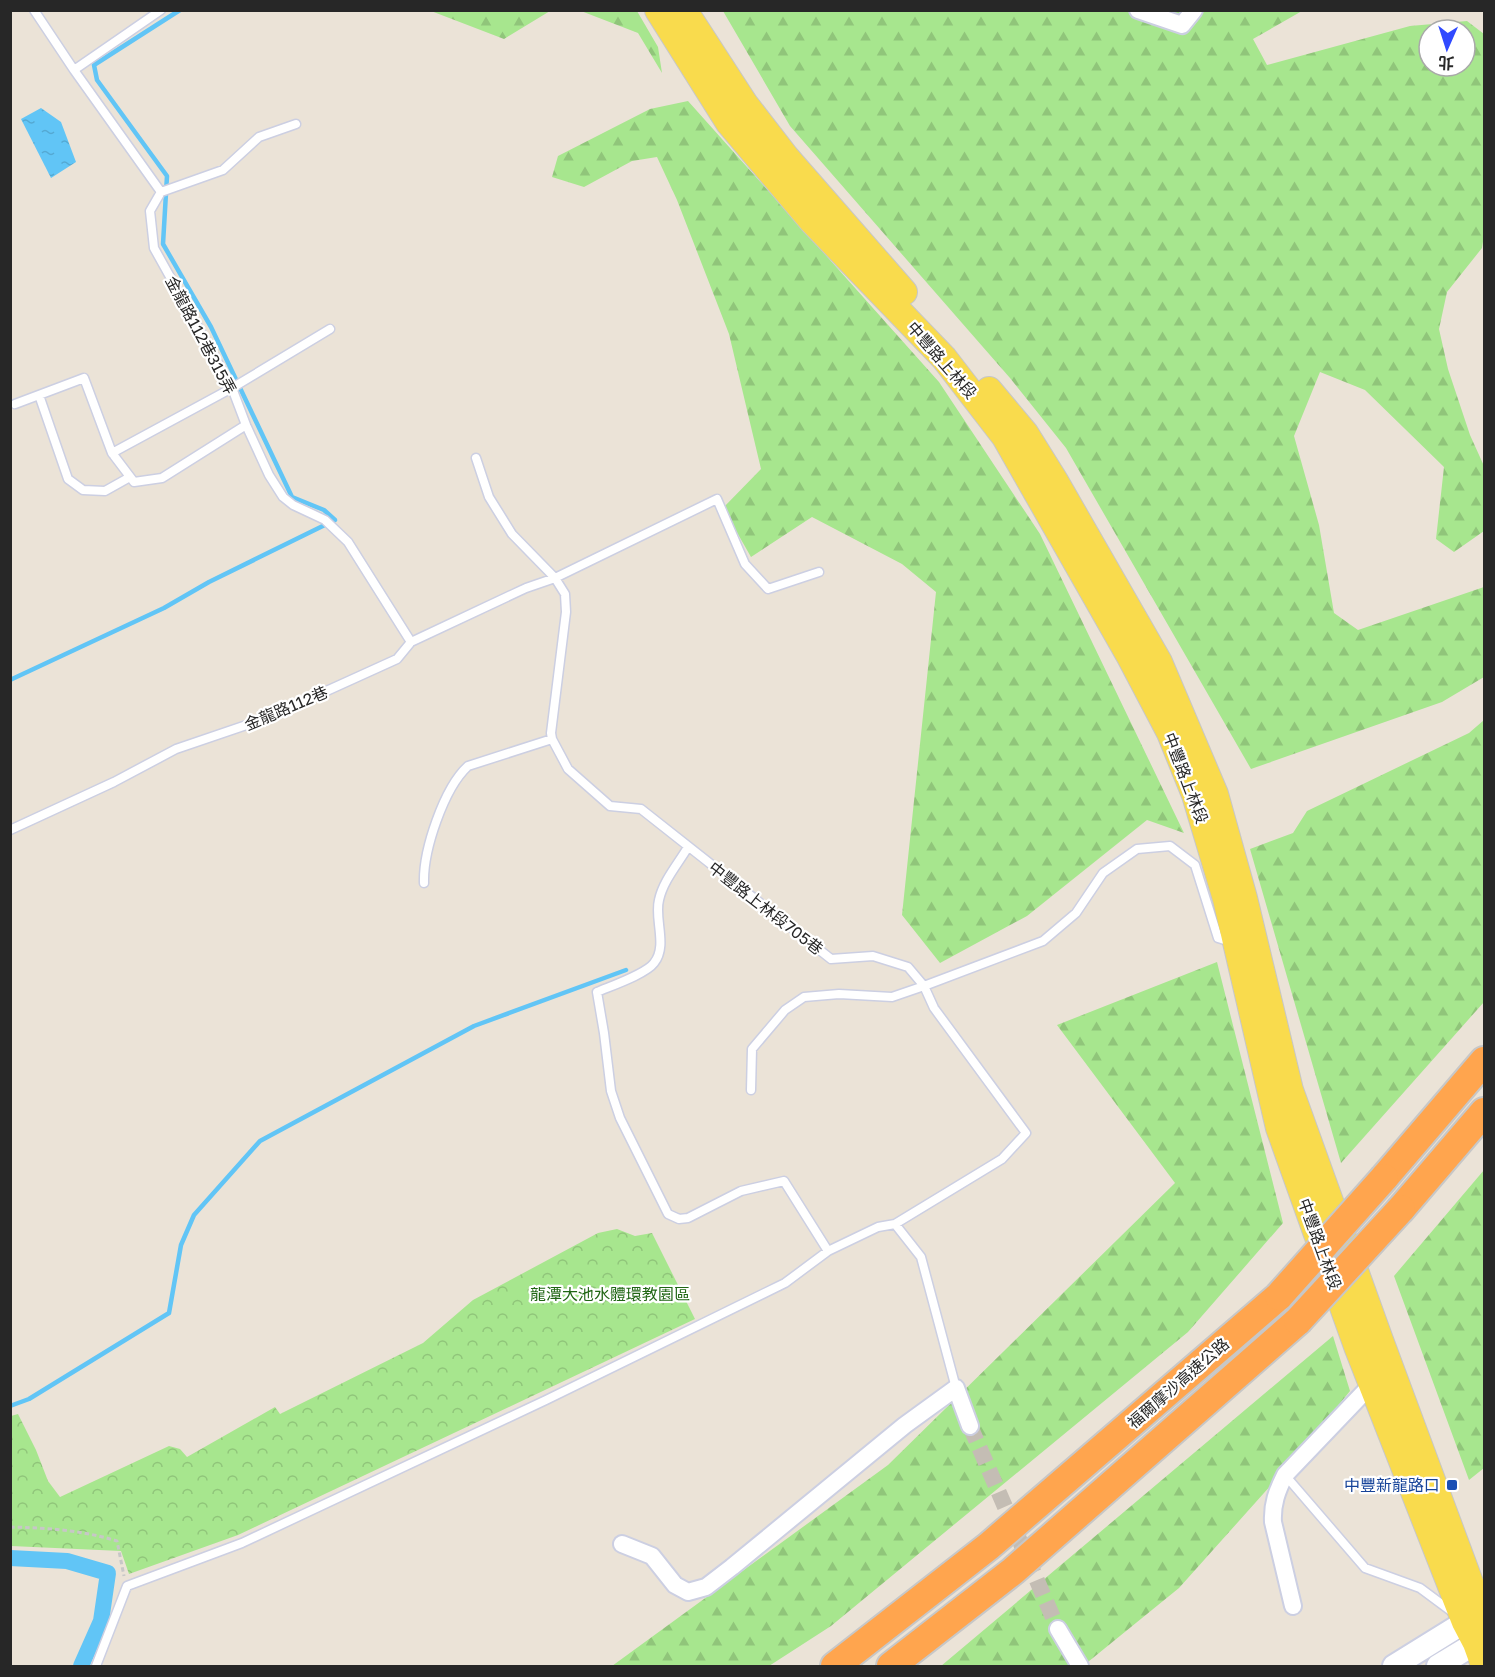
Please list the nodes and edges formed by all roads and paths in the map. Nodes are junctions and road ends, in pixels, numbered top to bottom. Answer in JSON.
{"nodes":[{"id":1,"x":33,"y":10,"type":"edge"},
{"id":2,"x":161,"y":10,"type":"edge"},
{"id":3,"x":658,"y":10,"type":"edge"},
{"id":4,"x":684,"y":10,"type":"edge"},
{"id":5,"x":1138,"y":10,"type":"edge"},
{"id":6,"x":1194,"y":10,"type":"edge"},
{"id":7,"x":74,"y":70,"type":"junction"},
{"id":8,"x":296,"y":124,"type":"dead end"},
{"id":9,"x":161,"y":192,"type":"junction"},
{"id":10,"x":330,"y":329,"type":"dead end"},
{"id":11,"x":232,"y":388,"type":"junction"},
{"id":12,"x":39,"y":395,"type":"junction"},
{"id":13,"x":15,"y":404,"type":"dead end"},
{"id":14,"x":246,"y":425,"type":"junction"},
{"id":15,"x":112,"y":453,"type":"junction"},
{"id":16,"x":476,"y":458,"type":"dead end"},
{"id":17,"x":130,"y":477,"type":"junction"},
{"id":18,"x":819,"y":572,"type":"dead end"},
{"id":19,"x":555,"y":578,"type":"junction"},
{"id":20,"x":411,"y":642,"type":"junction"},
{"id":21,"x":552,"y":739,"type":"junction"},
{"id":22,"x":10,"y":830,"type":"edge"},
{"id":23,"x":688,"y":848,"type":"junction"},
{"id":24,"x":424,"y":883,"type":"dead end"},
{"id":25,"x":1244,"y":940,"type":"junction"},
{"id":26,"x":924,"y":986,"type":"junction"},
{"id":27,"x":1485,"y":1061,"type":"edge"},
{"id":28,"x":751,"y":1090,"type":"dead end"},
{"id":29,"x":1485,"y":1112,"type":"edge"},
{"id":30,"x":895,"y":1224,"type":"junction"},
{"id":31,"x":828,"y":1251,"type":"junction"},
{"id":32,"x":1372,"y":1384,"type":"junction"},
{"id":33,"x":956,"y":1388,"type":"junction"},
{"id":34,"x":970,"y":1426,"type":"tunnel mouth"},
{"id":35,"x":1285,"y":1475,"type":"junction"},
{"id":36,"x":10,"y":1527,"type":"edge"},
{"id":37,"x":622,"y":1544,"type":"dead end"},
{"id":38,"x":127,"y":1586,"type":"junction"},
{"id":39,"x":1293,"y":1606,"type":"dead end"},
{"id":40,"x":1058,"y":1629,"type":"tunnel mouth"},
{"id":41,"x":1479,"y":1634,"type":"edge"},
{"id":42,"x":96,"y":1666,"type":"edge"},
{"id":43,"x":835,"y":1666,"type":"edge"},
{"id":44,"x":891,"y":1666,"type":"edge"},
{"id":45,"x":1080,"y":1666,"type":"edge"},
{"id":46,"x":1394,"y":1666,"type":"edge"},
{"id":47,"x":1438,"y":1666,"type":"edge"}],
"edges":[{"from":1,"to":7,"type":"lane"},
{"from":2,"to":7,"type":"lane"},
{"from":3,"to":25,"type":"main road","name":"中豐路上林段"},
{"from":4,"to":25,"type":"main road","name":"中豐路上林段"},
{"from":5,"to":6,"type":"street"},
{"from":7,"to":9,"type":"lane"},
{"from":8,"to":9,"type":"lane"},
{"from":9,"to":11,"type":"lane","name":"金龍路112巷315弄"},
{"from":10,"to":11,"type":"lane"},
{"from":11,"to":14,"type":"lane","name":"金龍路112巷315弄"},
{"from":11,"to":15,"type":"lane"},
{"from":12,"to":13,"type":"lane"},
{"from":12,"to":15,"type":"lane"},
{"from":12,"to":17,"type":"lane"},
{"from":14,"to":17,"type":"lane"},
{"from":14,"to":20,"type":"lane","name":"金龍路112巷315弄"},
{"from":15,"to":17,"type":"lane"},
{"from":16,"to":19,"type":"lane"},
{"from":18,"to":19,"type":"lane","name":"金龍路112巷"},
{"from":19,"to":20,"type":"lane","name":"金龍路112巷"},
{"from":19,"to":21,"type":"lane"},
{"from":20,"to":22,"type":"lane","name":"金龍路112巷"},
{"from":21,"to":23,"type":"lane","name":"中豐路上林段705巷"},
{"from":21,"to":24,"type":"lane"},
{"from":23,"to":26,"type":"lane","name":"中豐路上林段705巷"},
{"from":23,"to":31,"type":"lane"},
{"from":25,"to":26,"type":"lane"},
{"from":25,"to":32,"type":"main road","name":"中豐路上林段"},
{"from":25,"to":41,"type":"main road","name":"中豐路上林段"},
{"from":26,"to":28,"type":"lane"},
{"from":26,"to":30,"type":"lane","name":"中豐路上林段705巷"},
{"from":27,"to":43,"type":"highway","name":"福爾摩沙高速公路","bridge":true},
{"from":29,"to":44,"type":"highway","name":"福爾摩沙高速公路","bridge":true},
{"from":30,"to":31,"type":"lane"},
{"from":30,"to":33,"type":"lane"},
{"from":31,"to":38,"type":"lane"},
{"from":32,"to":35,"type":"street"},
{"from":32,"to":41,"type":"main road","name":"中豐路上林段"},
{"from":33,"to":34,"type":"street"},
{"from":33,"to":37,"type":"street"},
{"from":35,"to":39,"type":"street"},
{"from":35,"to":41,"type":"lane"},
{"from":36,"to":38,"type":"path"},
{"from":38,"to":42,"type":"lane"},
{"from":40,"to":45,"type":"street"},
{"from":41,"to":46,"type":"street"},
{"from":41,"to":47,"type":"street"}]}
